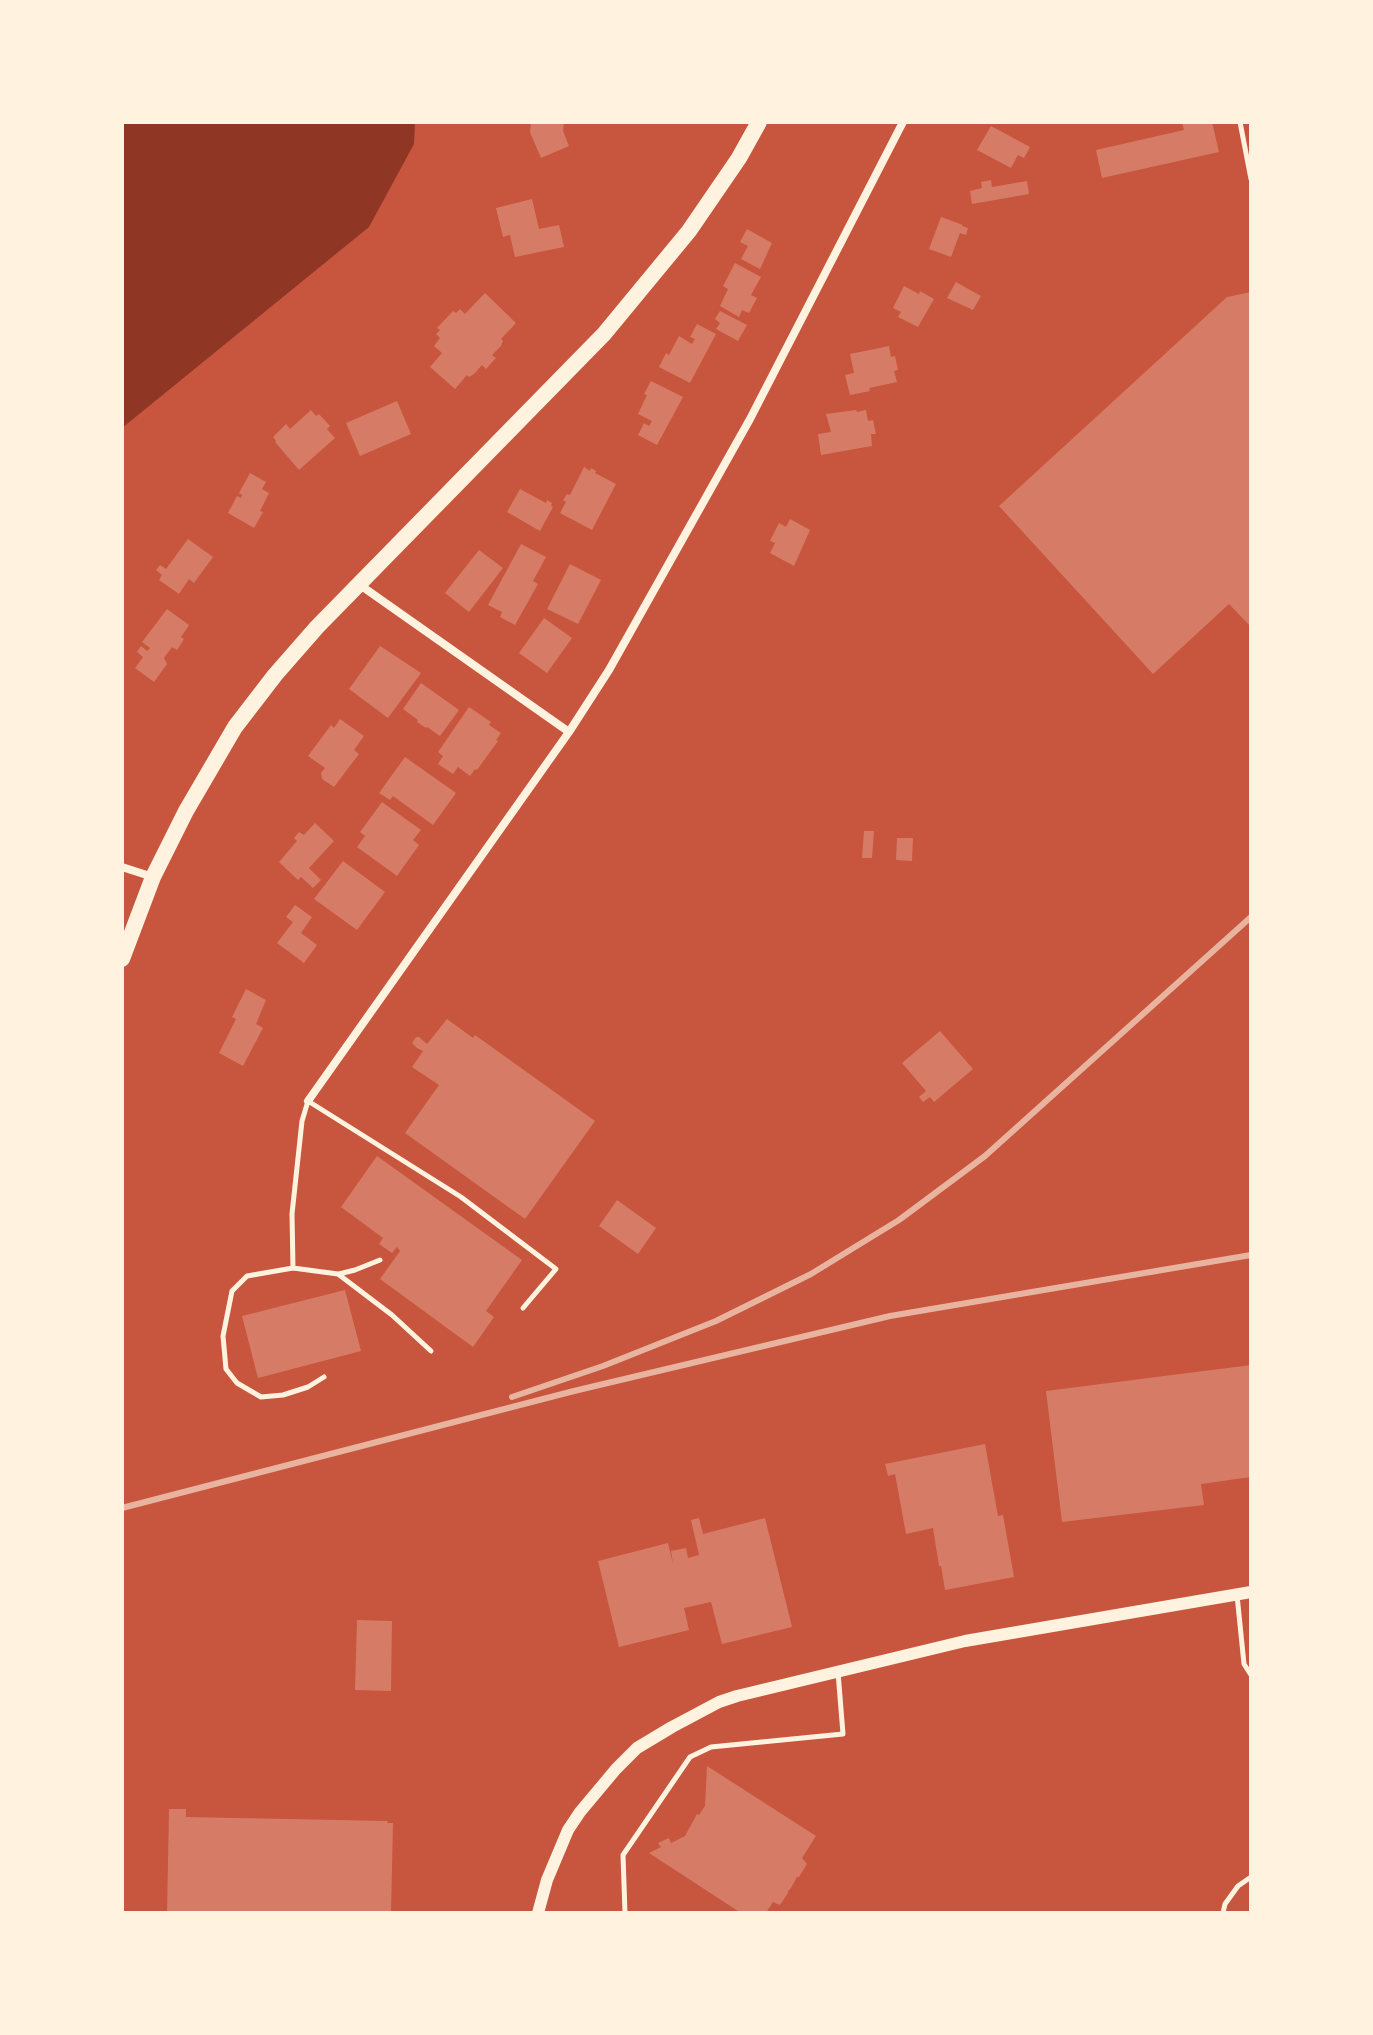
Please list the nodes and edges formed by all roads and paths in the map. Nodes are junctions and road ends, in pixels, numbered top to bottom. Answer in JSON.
{"nodes":[{"id":1,"x":759,"y":122,"type":"edge"},
{"id":2,"x":903,"y":122,"type":"edge"},
{"id":3,"x":1240,"y":122,"type":"edge"},
{"id":4,"x":1251,"y":179,"type":"edge"},
{"id":5,"x":360,"y":585,"type":"junction"},
{"id":6,"x":569,"y":732,"type":"junction"},
{"id":7,"x":122,"y":867,"type":"edge"},
{"id":8,"x":153,"y":877,"type":"junction"},
{"id":9,"x":122,"y":959,"type":"edge"},
{"id":10,"x":308,"y":1101,"type":"junction"},
{"id":11,"x":380,"y":1260,"type":"dead end"},
{"id":12,"x":293,"y":1268,"type":"junction"},
{"id":13,"x":338,"y":1274,"type":"junction"},
{"id":14,"x":523,"y":1308,"type":"dead end"},
{"id":15,"x":431,"y":1351,"type":"dead end"},
{"id":16,"x":324,"y":1377,"type":"dead end"},
{"id":17,"x":1251,"y":1592,"type":"edge"},
{"id":18,"x":1237,"y":1594,"type":"junction"},
{"id":19,"x":838,"y":1671,"type":"junction"},
{"id":20,"x":1251,"y":1675,"type":"edge"},
{"id":21,"x":1251,"y":1877,"type":"edge"},
{"id":22,"x":538,"y":1913,"type":"edge"},
{"id":23,"x":625,"y":1913,"type":"edge"},
{"id":24,"x":1223,"y":1913,"type":"edge"}],
"edges":[{"from":1,"to":5,"type":"main road"},
{"from":2,"to":6,"type":"street"},
{"from":3,"to":4,"type":"lane"},
{"from":5,"to":6,"type":"street"},
{"from":5,"to":8,"type":"main road"},
{"from":6,"to":10,"type":"street"},
{"from":7,"to":8,"type":"street"},
{"from":8,"to":9,"type":"main road"},
{"from":10,"to":12,"type":"lane"},
{"from":10,"to":14,"type":"lane"},
{"from":11,"to":13,"type":"lane"},
{"from":12,"to":13,"type":"lane"},
{"from":12,"to":16,"type":"lane"},
{"from":13,"to":15,"type":"lane"},
{"from":17,"to":18,"type":"street"},
{"from":18,"to":19,"type":"street"},
{"from":18,"to":20,"type":"lane"},
{"from":19,"to":22,"type":"street"},
{"from":19,"to":23,"type":"lane"},
{"from":21,"to":24,"type":"lane"}]}
